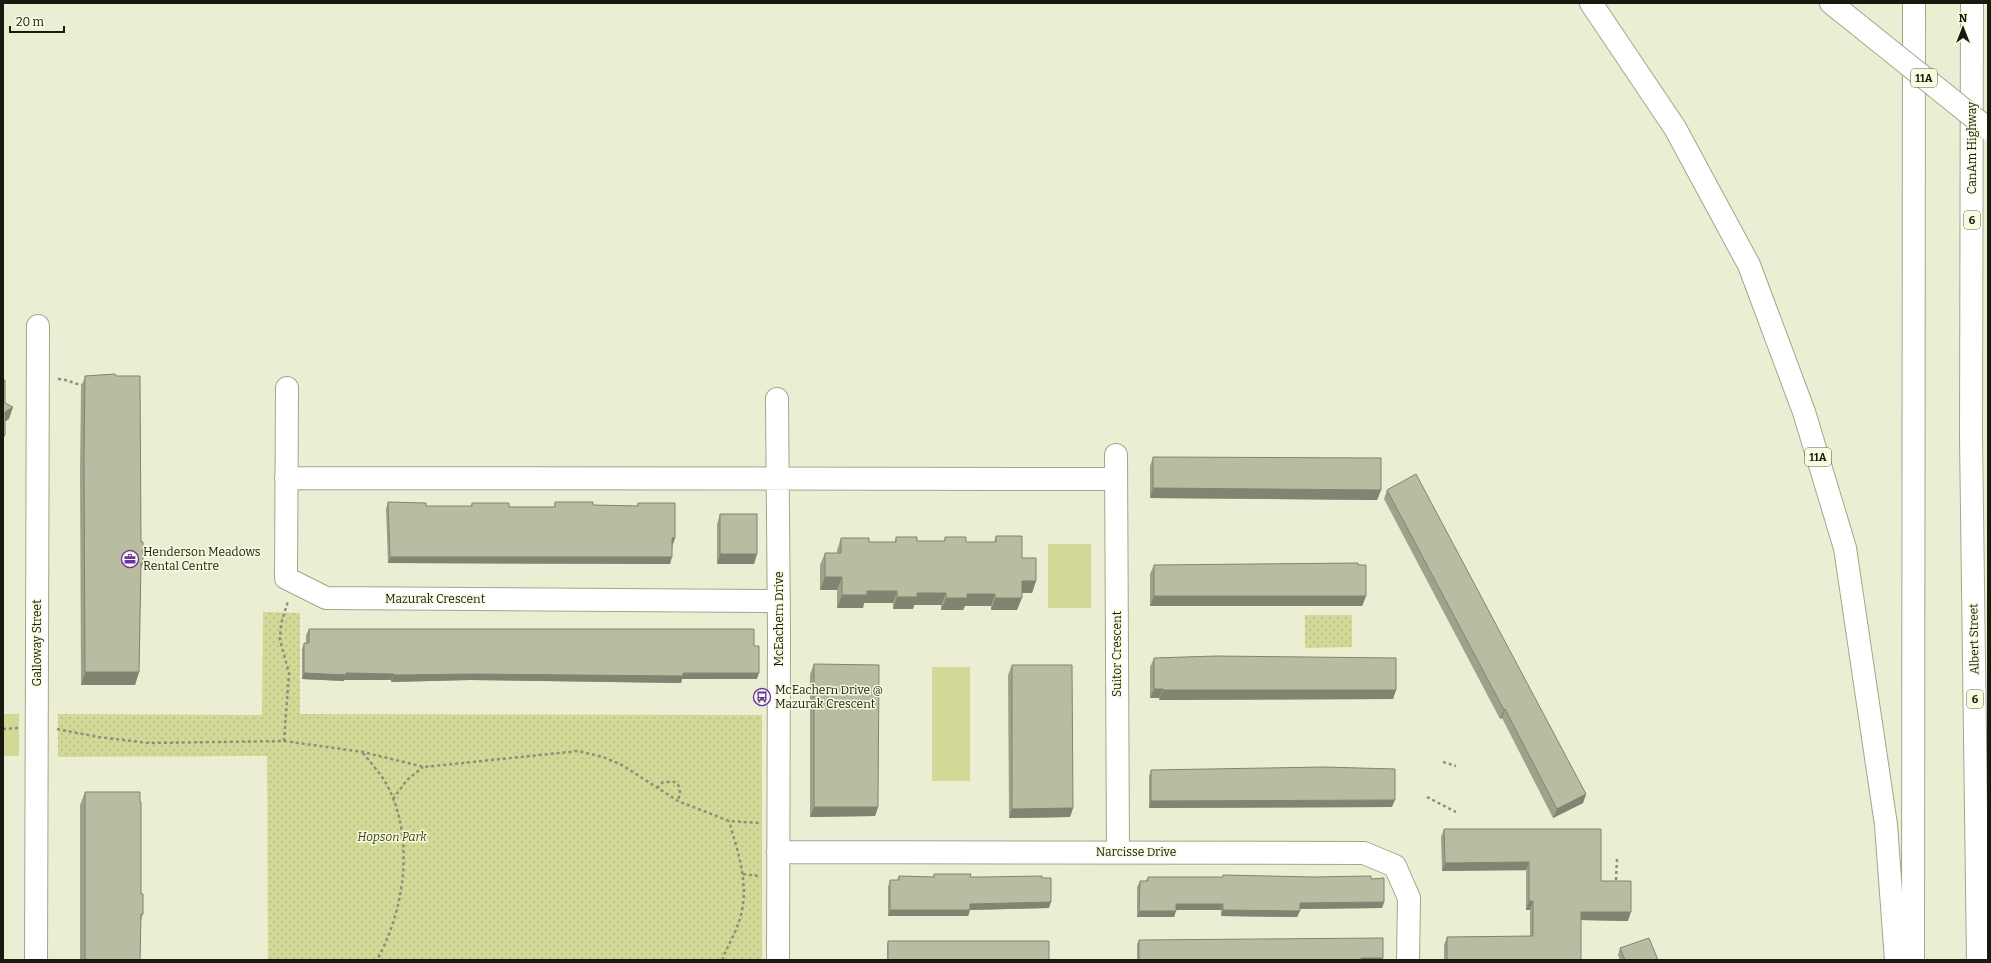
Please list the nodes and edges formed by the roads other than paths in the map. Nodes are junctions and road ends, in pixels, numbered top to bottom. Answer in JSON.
{"nodes":[{"id":1,"x":1591,"y":3,"type":"edge"},
{"id":2,"x":1831,"y":3,"type":"edge"},
{"id":3,"x":1914,"y":3,"type":"edge"},
{"id":4,"x":1972,"y":3,"type":"edge"},
{"id":5,"x":1988,"y":129,"type":"edge"},
{"id":6,"x":38,"y":326,"type":"dead end"},
{"id":7,"x":286,"y":388,"type":"dead end"},
{"id":8,"x":777,"y":399,"type":"dead end"},
{"id":9,"x":1972,"y":437,"type":"joint"},
{"id":10,"x":1116,"y":455,"type":"dead end"},
{"id":11,"x":286,"y":478,"type":"junction"},
{"id":12,"x":778,"y":478,"type":"junction"},
{"id":13,"x":1116,"y":479,"type":"junction"},
{"id":14,"x":779,"y":601,"type":"junction"},
{"id":15,"x":778,"y":852,"type":"junction"},
{"id":16,"x":1118,"y":852,"type":"junction"},
{"id":17,"x":36,"y":960,"type":"edge"},
{"id":18,"x":778,"y":960,"type":"edge"},
{"id":19,"x":1408,"y":960,"type":"edge"},
{"id":20,"x":1896,"y":960,"type":"edge"},
{"id":21,"x":1913,"y":960,"type":"edge"},
{"id":22,"x":1978,"y":960,"type":"edge"}],
"edges":[{"from":1,"to":20,"type":"main road","number":"11A"},
{"from":2,"to":5,"type":"main road","number":"11A","bridge":true},
{"from":3,"to":21,"type":"main road"},
{"from":4,"to":9,"type":"main road","name":"CanAm Highway","number":"6"},
{"from":6,"to":17,"type":"main road","name":"Galloway Street"},
{"from":7,"to":11,"type":"main road"},
{"from":8,"to":12,"type":"main road","name":"McEachern Drive"},
{"from":9,"to":22,"type":"main road","name":"Albert Street","number":"6"},
{"from":10,"to":13,"type":"main road","name":"Suitor Crescent"},
{"from":11,"to":12,"type":"main road"},
{"from":11,"to":14,"type":"main road","name":"Mazurak Crescent"},
{"from":12,"to":13,"type":"main road"},
{"from":12,"to":14,"type":"main road","name":"McEachern Drive"},
{"from":13,"to":16,"type":"main road","name":"Suitor Crescent"},
{"from":14,"to":15,"type":"main road","name":"McEachern Drive"},
{"from":15,"to":16,"type":"main road","name":"Narcisse Drive"},
{"from":15,"to":18,"type":"main road","name":"McEachern Drive"},
{"from":16,"to":19,"type":"main road","name":"Narcisse Drive"}]}
